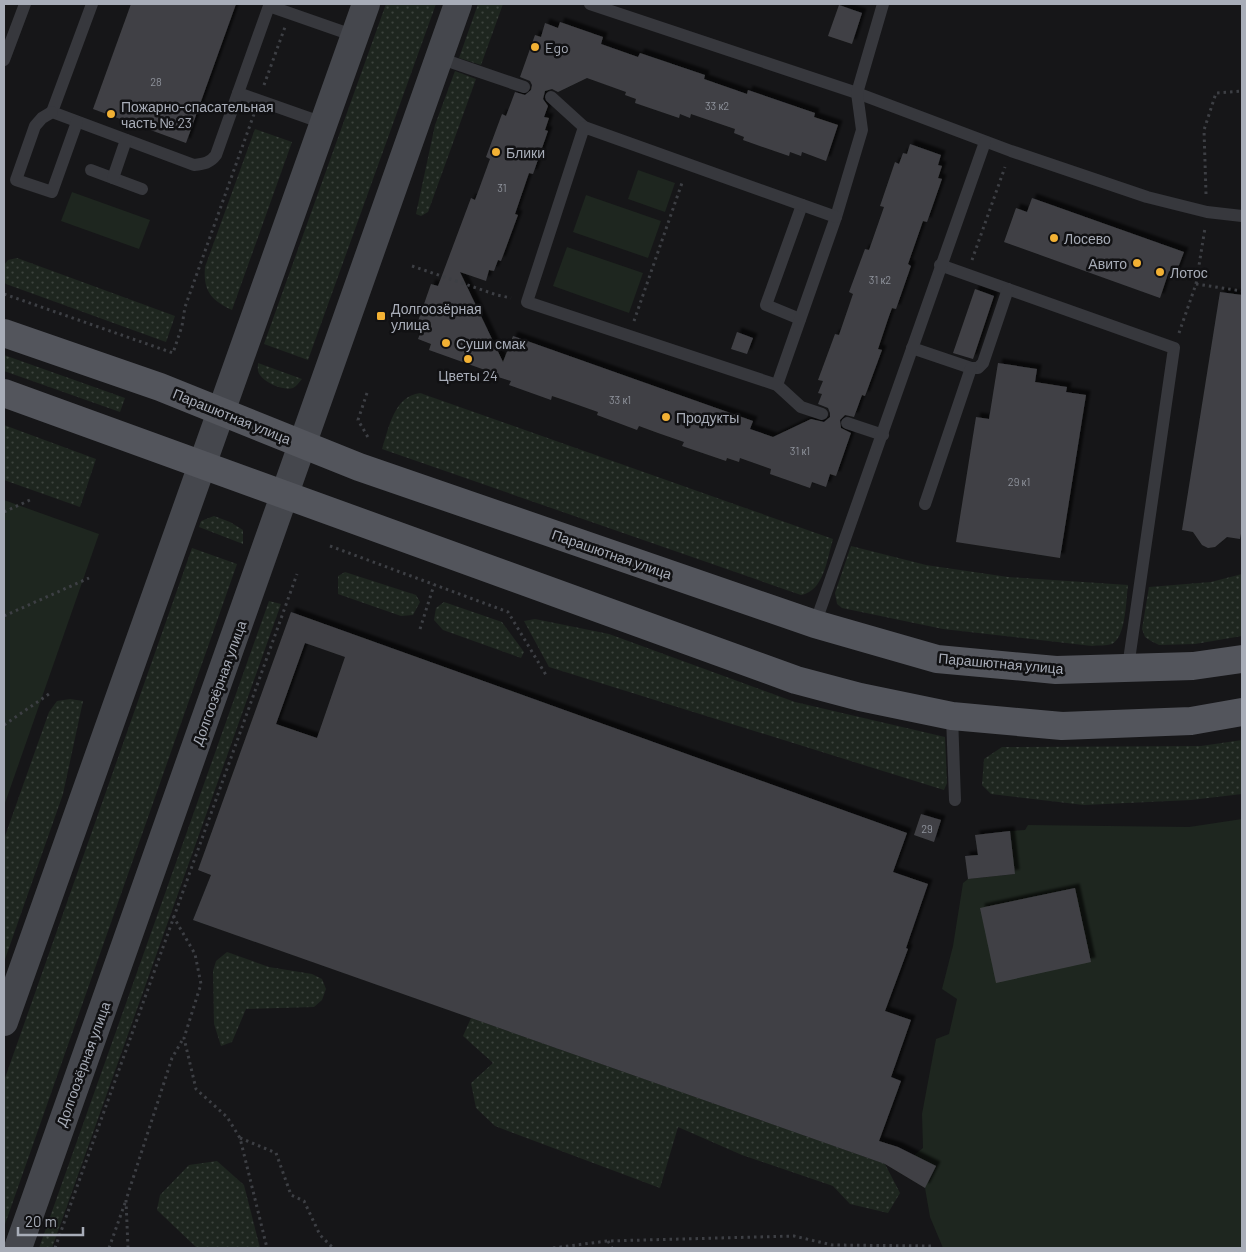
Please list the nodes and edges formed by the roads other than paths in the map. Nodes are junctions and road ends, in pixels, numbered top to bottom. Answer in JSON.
{"nodes":[{"id":1,"x":25,"y":4,"type":"edge"},
{"id":2,"x":92,"y":4,"type":"edge"},
{"id":3,"x":366,"y":4,"type":"edge"},
{"id":4,"x":458,"y":4,"type":"edge"},
{"id":5,"x":590,"y":4,"type":"edge"},
{"id":6,"x":883,"y":4,"type":"edge"},
{"id":7,"x":268,"y":5,"type":"edge"},
{"id":8,"x":355,"y":36,"type":"junction"},
{"id":9,"x":439,"y":58,"type":"junction"},
{"id":10,"x":4,"y":60,"type":"edge"},
{"id":11,"x":524,"y":87,"type":"dead end"},
{"id":12,"x":238,"y":93,"type":"junction"},
{"id":13,"x":857,"y":94,"type":"junction"},
{"id":14,"x":551,"y":97,"type":"dead end"},
{"id":15,"x":52,"y":112,"type":"junction"},
{"id":16,"x":77,"y":122,"type":"junction"},
{"id":17,"x":323,"y":122,"type":"junction"},
{"id":18,"x":584,"y":127,"type":"junction"},
{"id":19,"x":126,"y":140,"type":"junction"},
{"id":20,"x":985,"y":142,"type":"junction"},
{"id":21,"x":91,"y":170,"type":"dead end"},
{"id":22,"x":113,"y":178,"type":"junction"},
{"id":23,"x":142,"y":189,"type":"dead end"},
{"id":24,"x":802,"y":205,"type":"junction"},
{"id":25,"x":1242,"y":216,"type":"edge"},
{"id":26,"x":836,"y":217,"type":"junction"},
{"id":27,"x":940,"y":265,"type":"junction"},
{"id":28,"x":1008,"y":289,"type":"junction"},
{"id":29,"x":800,"y":319,"type":"junction"},
{"id":30,"x":4,"y":333,"type":"edge"},
{"id":31,"x":912,"y":348,"type":"junction"},
{"id":32,"x":971,"y":368,"type":"junction"},
{"id":33,"x":777,"y":385,"type":"junction"},
{"id":34,"x":4,"y":393,"type":"edge"},
{"id":35,"x":220,"y":411,"type":"junction"},
{"id":36,"x":822,"y":414,"type":"dead end"},
{"id":37,"x":847,"y":423,"type":"dead end"},
{"id":38,"x":883,"y":435,"type":"junction"},
{"id":39,"x":303,"y":444,"type":"junction"},
{"id":40,"x":201,"y":464,"type":"junction"},
{"id":41,"x":286,"y":494,"type":"junction"},
{"id":42,"x":925,"y":504,"type":"dead end"},
{"id":43,"x":815,"y":624,"type":"junction"},
{"id":44,"x":1242,"y":659,"type":"edge"},
{"id":45,"x":1128,"y":667,"type":"junction"},
{"id":46,"x":1242,"y":712,"type":"edge"},
{"id":47,"x":952,"y":716,"type":"junction"},
{"id":48,"x":955,"y":800,"type":"dead end"},
{"id":49,"x":4,"y":1022,"type":"edge"},
{"id":50,"x":18,"y":1248,"type":"edge"}],
"edges":[{"from":1,"to":10,"type":"lane"},
{"from":2,"to":15,"type":"lane"},
{"from":3,"to":8,"type":"main road"},
{"from":4,"to":9,"type":"main road","name":"Долгоозёрная улица"},
{"from":5,"to":13,"type":"lane"},
{"from":6,"to":13,"type":"lane"},
{"from":7,"to":8,"type":"lane"},
{"from":7,"to":12,"type":"lane"},
{"from":8,"to":17,"type":"main road"},
{"from":9,"to":11,"type":"lane"},
{"from":9,"to":39,"type":"main road","name":"Долгоозёрная улица"},
{"from":12,"to":17,"type":"lane"},
{"from":12,"to":19,"type":"lane"},
{"from":13,"to":20,"type":"lane"},
{"from":13,"to":26,"type":"lane"},
{"from":14,"to":18,"type":"lane"},
{"from":15,"to":16,"type":"lane"},
{"from":15,"to":16,"type":"lane"},
{"from":16,"to":19,"type":"lane"},
{"from":17,"to":35,"type":"main road"},
{"from":18,"to":24,"type":"lane"},
{"from":18,"to":33,"type":"lane"},
{"from":19,"to":22,"type":"lane"},
{"from":20,"to":25,"type":"lane"},
{"from":20,"to":27,"type":"lane"},
{"from":21,"to":22,"type":"lane"},
{"from":22,"to":23,"type":"lane"},
{"from":24,"to":26,"type":"lane"},
{"from":24,"to":29,"type":"lane"},
{"from":26,"to":29,"type":"lane"},
{"from":27,"to":28,"type":"lane"},
{"from":27,"to":31,"type":"lane"},
{"from":28,"to":32,"type":"lane"},
{"from":28,"to":45,"type":"lane"},
{"from":29,"to":33,"type":"lane"},
{"from":30,"to":35,"type":"main road","name":"Парашютная улица"},
{"from":31,"to":32,"type":"lane"},
{"from":31,"to":38,"type":"lane"},
{"from":32,"to":42,"type":"lane"},
{"from":33,"to":36,"type":"lane"},
{"from":34,"to":40,"type":"main road"},
{"from":35,"to":39,"type":"main road","name":"Парашютная улица"},
{"from":35,"to":40,"type":"main road"},
{"from":37,"to":38,"type":"lane"},
{"from":38,"to":43,"type":"lane"},
{"from":39,"to":41,"type":"main road","name":"Долгоозёрная улица"},
{"from":39,"to":43,"type":"main road","name":"Парашютная улица"},
{"from":40,"to":41,"type":"main road"},
{"from":40,"to":49,"type":"main road"},
{"from":41,"to":47,"type":"main road"},
{"from":41,"to":50,"type":"main road","name":"Долгоозёрная улица"},
{"from":43,"to":45,"type":"main road","name":"Парашютная улица"},
{"from":44,"to":45,"type":"main road","name":"Парашютная улица"},
{"from":46,"to":47,"type":"main road"},
{"from":47,"to":48,"type":"lane"}]}
